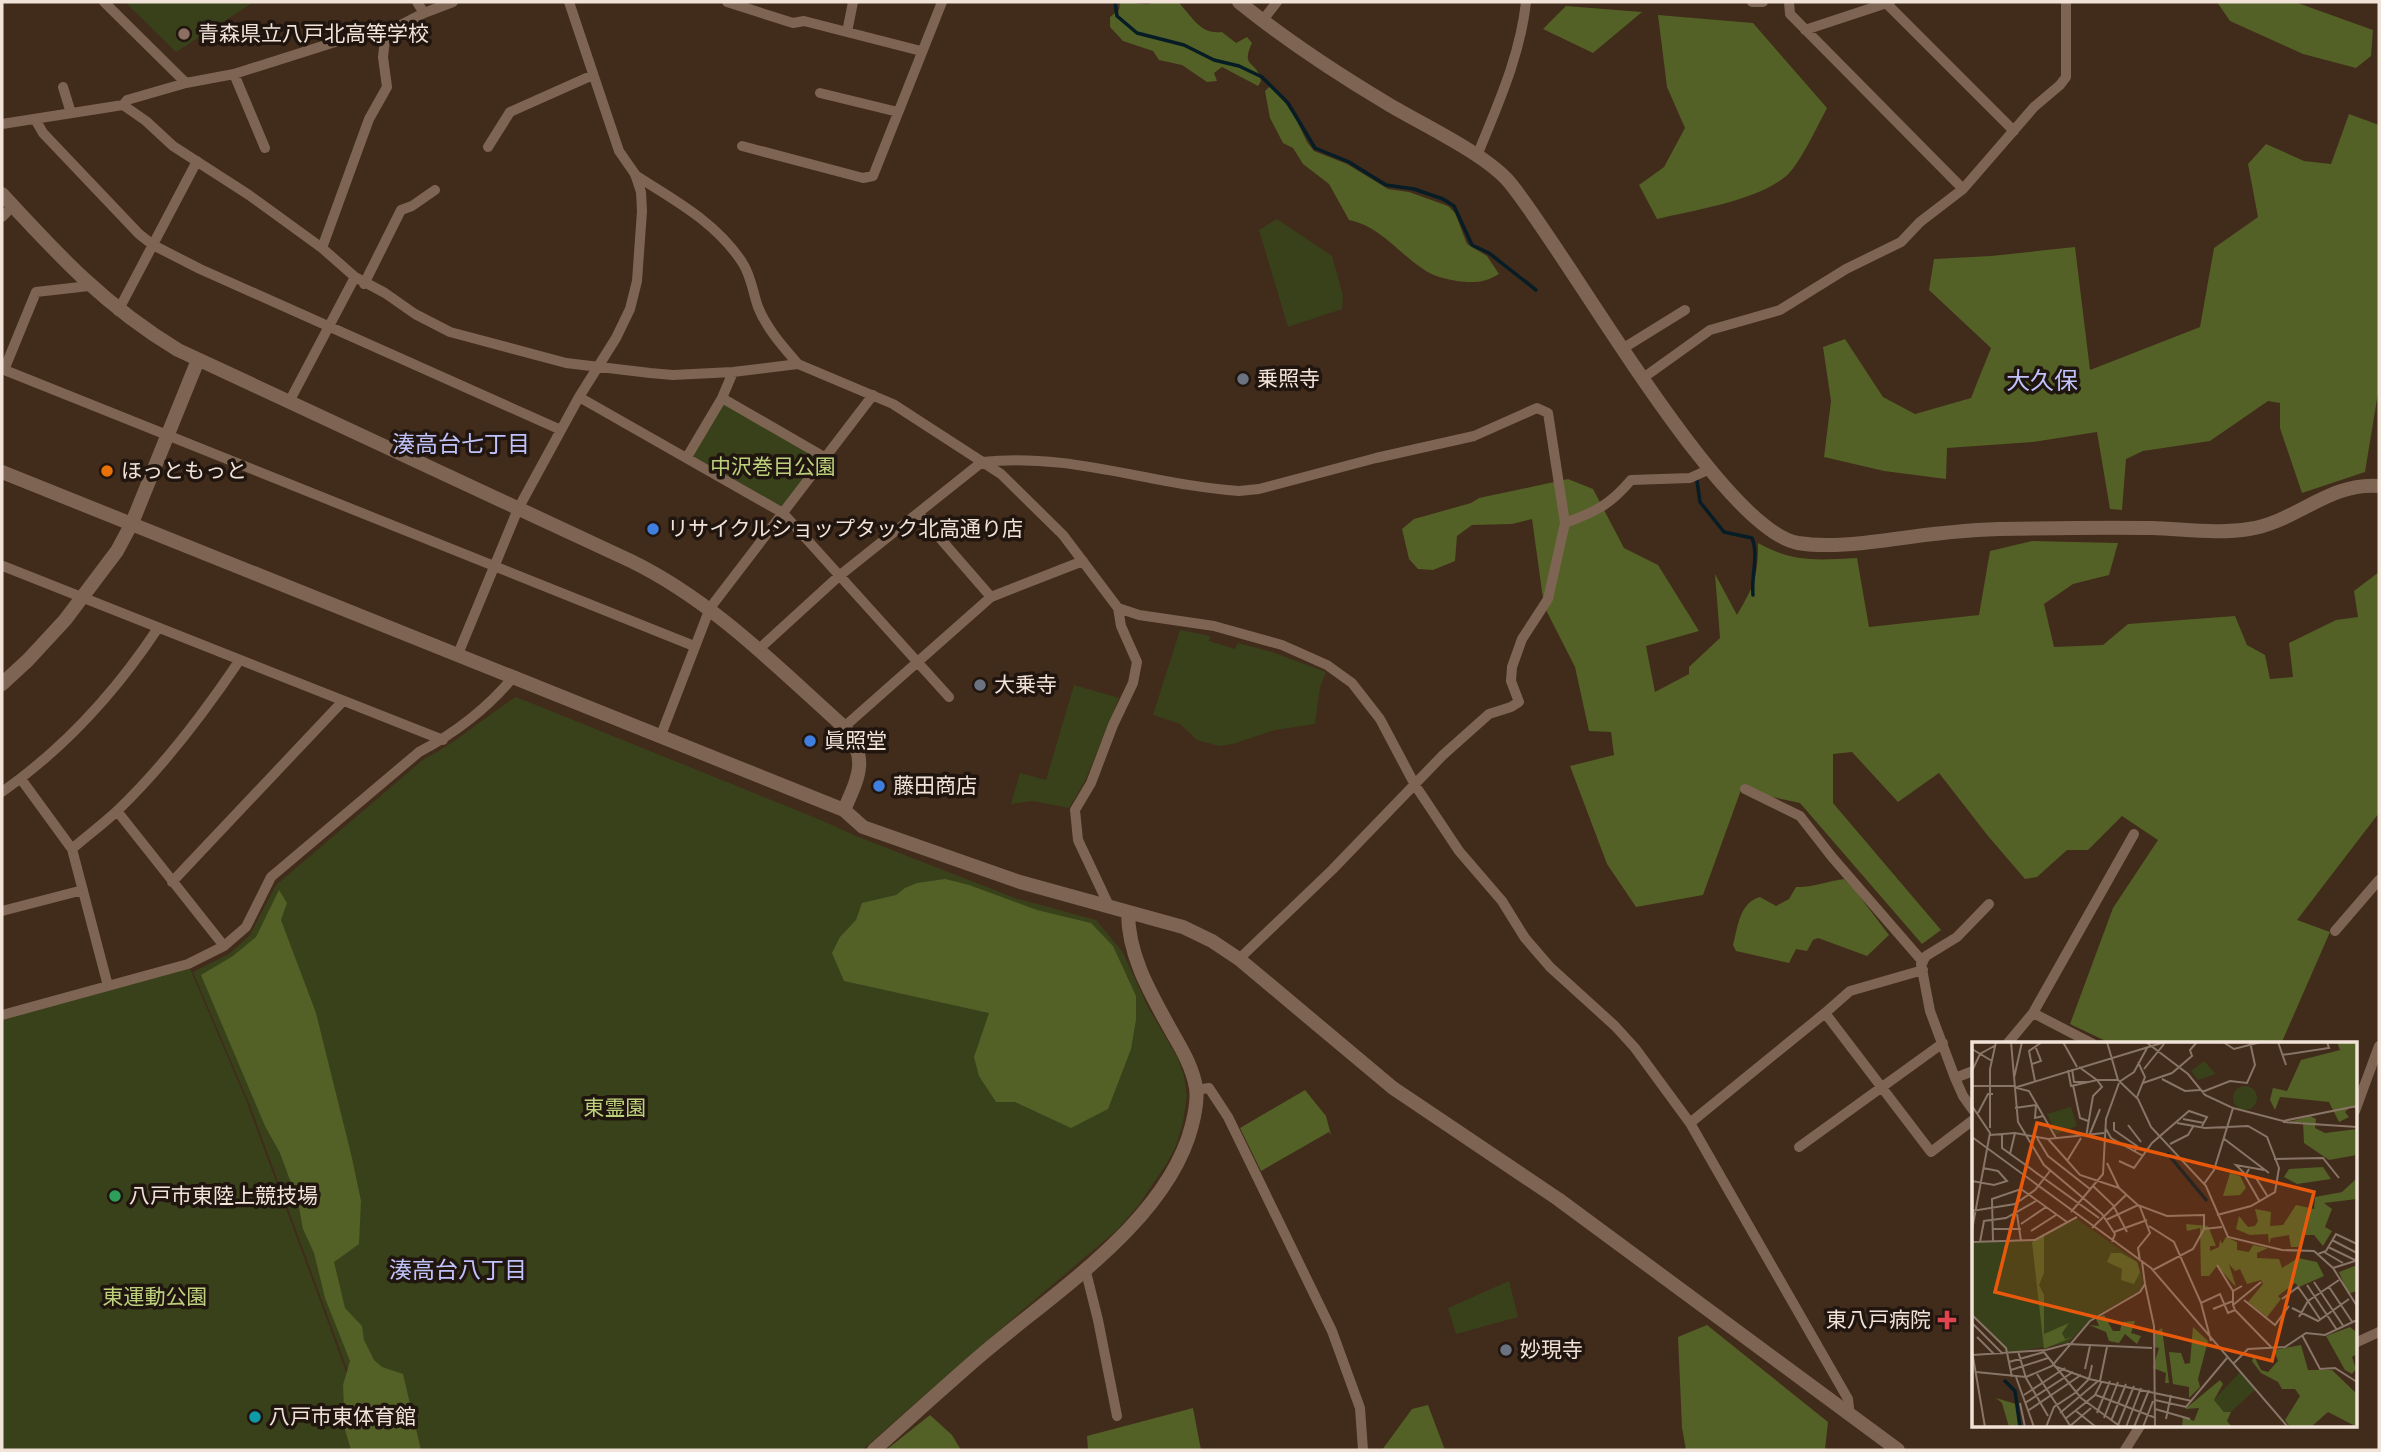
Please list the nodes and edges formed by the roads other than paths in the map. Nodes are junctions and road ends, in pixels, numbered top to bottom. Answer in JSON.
{"nodes":[{"id":1,"x":104,"y":2,"type":"edge"},
{"id":2,"x":417,"y":2,"type":"edge"},
{"id":3,"x":569,"y":2,"type":"edge"},
{"id":4,"x":727,"y":2,"type":"edge"},
{"id":5,"x":853,"y":2,"type":"edge"},
{"id":6,"x":942,"y":2,"type":"edge"},
{"id":7,"x":1239,"y":2,"type":"edge"},
{"id":8,"x":1277,"y":2,"type":"edge"},
{"id":9,"x":1526,"y":2,"type":"edge"},
{"id":10,"x":1752,"y":2,"type":"edge"},
{"id":11,"x":1763,"y":2,"type":"edge"},
{"id":12,"x":1789,"y":2,"type":"edge"},
{"id":13,"x":2066,"y":2,"type":"edge"},
{"id":14,"x":448,"y":3,"type":"edge"},
{"id":15,"x":1888,"y":3,"type":"edge"},
{"id":16,"x":424,"y":13,"type":"junction"},
{"id":17,"x":1262,"y":20,"type":"junction"},
{"id":18,"x":1805,"y":30,"type":"junction"},
{"id":19,"x":389,"y":31,"type":"junction"},
{"id":20,"x":847,"y":32,"type":"junction"},
{"id":21,"x":921,"y":51,"type":"junction"},
{"id":22,"x":234,"y":74,"type":"junction"},
{"id":23,"x":593,"y":75,"type":"junction"},
{"id":24,"x":186,"y":83,"type":"junction"},
{"id":25,"x":64,"y":87,"type":"dead end"},
{"id":26,"x":820,"y":93,"type":"dead end"},
{"id":27,"x":123,"y":105,"type":"junction"},
{"id":28,"x":898,"y":112,"type":"junction"},
{"id":29,"x":71,"y":113,"type":"junction"},
{"id":30,"x":35,"y":119,"type":"junction"},
{"id":31,"x":2,"y":124,"type":"edge"},
{"id":32,"x":2014,"y":131,"type":"junction"},
{"id":33,"x":742,"y":145,"type":"dead end"},
{"id":34,"x":488,"y":146,"type":"dead end"},
{"id":35,"x":265,"y":148,"type":"dead end"},
{"id":36,"x":1477,"y":156,"type":"junction"},
{"id":37,"x":197,"y":161,"type":"junction"},
{"id":38,"x":635,"y":174,"type":"junction"},
{"id":39,"x":1963,"y":189,"type":"junction"},
{"id":40,"x":435,"y":190,"type":"dead end"},
{"id":41,"x":2,"y":194,"type":"edge"},
{"id":42,"x":13,"y":206,"type":"junction"},
{"id":43,"x":2,"y":217,"type":"edge"},
{"id":44,"x":153,"y":245,"type":"junction"},
{"id":45,"x":323,"y":248,"type":"junction"},
{"id":46,"x":355,"y":277,"type":"junction"},
{"id":47,"x":364,"y":284,"type":"junction"},
{"id":48,"x":89,"y":286,"type":"junction"},
{"id":49,"x":1685,"y":310,"type":"dead end"},
{"id":50,"x":118,"y":311,"type":"junction"},
{"id":51,"x":330,"y":326,"type":"junction"},
{"id":52,"x":1622,"y":349,"type":"junction"},
{"id":53,"x":198,"y":360,"type":"junction"},
{"id":54,"x":798,"y":364,"type":"junction"},
{"id":55,"x":597,"y":368,"type":"junction"},
{"id":56,"x":3,"y":370,"type":"edge"},
{"id":57,"x":733,"y":372,"type":"junction"},
{"id":58,"x":1643,"y":378,"type":"junction"},
{"id":59,"x":873,"y":395,"type":"junction"},
{"id":60,"x":579,"y":397,"type":"junction"},
{"id":61,"x":722,"y":398,"type":"junction"},
{"id":62,"x":289,"y":402,"type":"junction"},
{"id":63,"x":561,"y":430,"type":"junction"},
{"id":64,"x":167,"y":435,"type":"junction"},
{"id":65,"x":687,"y":457,"type":"junction"},
{"id":66,"x":826,"y":458,"type":"junction"},
{"id":67,"x":982,"y":462,"type":"junction"},
{"id":68,"x":1710,"y":469,"type":"junction"},
{"id":69,"x":2,"y":472,"type":"edge"},
{"id":70,"x":2379,"y":486,"type":"edge"},
{"id":71,"x":518,"y":509,"type":"junction"},
{"id":72,"x":782,"y":513,"type":"junction"},
{"id":73,"x":918,"y":513,"type":"junction"},
{"id":74,"x":132,"y":523,"type":"junction"},
{"id":75,"x":1565,"y":523,"type":"junction"},
{"id":76,"x":1083,"y":561,"type":"junction"},
{"id":77,"x":2,"y":567,"type":"edge"},
{"id":78,"x":494,"y":568,"type":"junction"},
{"id":79,"x":839,"y":576,"type":"junction"},
{"id":80,"x":991,"y":597,"type":"junction"},
{"id":81,"x":83,"y":599,"type":"junction"},
{"id":82,"x":710,"y":608,"type":"junction"},
{"id":83,"x":1118,"y":608,"type":"junction"},
{"id":84,"x":158,"y":628,"type":"junction"},
{"id":85,"x":694,"y":646,"type":"junction"},
{"id":86,"x":758,"y":650,"type":"junction"},
{"id":87,"x":458,"y":654,"type":"junction"},
{"id":88,"x":239,"y":661,"type":"junction"},
{"id":89,"x":916,"y":662,"type":"junction"},
{"id":90,"x":514,"y":676,"type":"junction"},
{"id":91,"x":2,"y":684,"type":"edge"},
{"id":92,"x":949,"y":697,"type":"dead end"},
{"id":93,"x":343,"y":701,"type":"junction"},
{"id":94,"x":844,"y":727,"type":"junction"},
{"id":95,"x":661,"y":735,"type":"junction"},
{"id":96,"x":443,"y":740,"type":"junction"},
{"id":97,"x":21,"y":779,"type":"junction"},
{"id":98,"x":1415,"y":785,"type":"junction"},
{"id":99,"x":1745,"y":789,"type":"dead end"},
{"id":100,"x":2,"y":792,"type":"edge"},
{"id":101,"x":844,"y":810,"type":"junction"},
{"id":102,"x":117,"y":811,"type":"junction"},
{"id":103,"x":2134,"y":834,"type":"dead end"},
{"id":104,"x":72,"y":849,"type":"junction"},
{"id":105,"x":2379,"y":880,"type":"edge"},
{"id":106,"x":172,"y":882,"type":"junction"},
{"id":107,"x":83,"y":890,"type":"junction"},
{"id":108,"x":1989,"y":904,"type":"dead end"},
{"id":109,"x":1110,"y":908,"type":"junction"},
{"id":110,"x":2,"y":911,"type":"edge"},
{"id":111,"x":1128,"y":912,"type":"junction"},
{"id":112,"x":2335,"y":931,"type":"dead end"},
{"id":113,"x":224,"y":946,"type":"junction"},
{"id":114,"x":1239,"y":959,"type":"junction"},
{"id":115,"x":1923,"y":966,"type":"junction"},
{"id":116,"x":108,"y":986,"type":"junction"},
{"id":117,"x":1825,"y":1013,"type":"junction"},
{"id":118,"x":2033,"y":1013,"type":"junction"},
{"id":119,"x":2,"y":1015,"type":"edge"},
{"id":120,"x":2009,"y":1042,"type":"edge"},
{"id":121,"x":2089,"y":1042,"type":"edge"},
{"id":122,"x":1943,"y":1043,"type":"junction"},
{"id":123,"x":2379,"y":1046,"type":"edge"},
{"id":124,"x":1972,"y":1071,"type":"edge"},
{"id":125,"x":1955,"y":1077,"type":"junction"},
{"id":126,"x":1881,"y":1087,"type":"junction"},
{"id":127,"x":1196,"y":1090,"type":"junction"},
{"id":128,"x":2356,"y":1108,"type":"edge"},
{"id":129,"x":1972,"y":1109,"type":"edge"},
{"id":130,"x":1972,"y":1121,"type":"edge"},
{"id":131,"x":1690,"y":1123,"type":"junction"},
{"id":132,"x":1799,"y":1147,"type":"dead end"},
{"id":133,"x":1085,"y":1268,"type":"junction"},
{"id":134,"x":2379,"y":1332,"type":"edge"},
{"id":135,"x":2356,"y":1341,"type":"edge"},
{"id":136,"x":1116,"y":1416,"type":"dead end"},
{"id":137,"x":1850,"y":1416,"type":"junction"},
{"id":138,"x":2139,"y":1428,"type":"edge"},
{"id":139,"x":874,"y":1450,"type":"edge"},
{"id":140,"x":1363,"y":1450,"type":"edge"},
{"id":141,"x":1898,"y":1450,"type":"edge"},
{"id":142,"x":2125,"y":1450,"type":"edge"}],
"edges":[{"from":1,"to":24,"type":"street"},
{"from":2,"to":16,"type":"street"},
{"from":3,"to":23,"type":"street"},
{"from":4,"to":20,"type":"street"},
{"from":5,"to":20,"type":"street"},
{"from":6,"to":21,"type":"street"},
{"from":7,"to":17,"type":"street"},
{"from":8,"to":17,"type":"street"},
{"from":9,"to":36,"type":"street"},
{"from":10,"to":11,"type":"street"},
{"from":12,"to":18,"type":"street"},
{"from":13,"to":32,"type":"street"},
{"from":14,"to":16,"type":"street"},
{"from":15,"to":18,"type":"street"},
{"from":15,"to":32,"type":"street"},
{"from":16,"to":19,"type":"street"},
{"from":17,"to":36,"type":"street"},
{"from":18,"to":39,"type":"street"},
{"from":19,"to":22,"type":"street"},
{"from":19,"to":45,"type":"street"},
{"from":20,"to":21,"type":"street"},
{"from":21,"to":28,"type":"street"},
{"from":22,"to":24,"type":"street"},
{"from":22,"to":35,"type":"street"},
{"from":23,"to":34,"type":"street"},
{"from":23,"to":38,"type":"street"},
{"from":24,"to":27,"type":"street"},
{"from":25,"to":29,"type":"street"},
{"from":26,"to":28,"type":"street"},
{"from":27,"to":29,"type":"street"},
{"from":27,"to":37,"type":"street"},
{"from":28,"to":33,"type":"street"},
{"from":29,"to":30,"type":"street"},
{"from":30,"to":31,"type":"street"},
{"from":30,"to":44,"type":"street"},
{"from":32,"to":39,"type":"street"},
{"from":36,"to":52,"type":"street"},
{"from":37,"to":44,"type":"street"},
{"from":37,"to":45,"type":"street"},
{"from":38,"to":54,"type":"street"},
{"from":38,"to":55,"type":"street"},
{"from":39,"to":58,"type":"street"},
{"from":40,"to":47,"type":"street"},
{"from":41,"to":42,"type":"street"},
{"from":42,"to":43,"type":"street"},
{"from":42,"to":48,"type":"street"},
{"from":44,"to":50,"type":"street"},
{"from":44,"to":51,"type":"street"},
{"from":45,"to":46,"type":"street"},
{"from":46,"to":47,"type":"street"},
{"from":46,"to":51,"type":"street"},
{"from":47,"to":55,"type":"street"},
{"from":48,"to":50,"type":"street"},
{"from":48,"to":56,"type":"street"},
{"from":49,"to":52,"type":"street"},
{"from":50,"to":53,"type":"street"},
{"from":51,"to":62,"type":"street"},
{"from":51,"to":63,"type":"street"},
{"from":52,"to":58,"type":"street"},
{"from":53,"to":62,"type":"street"},
{"from":53,"to":64,"type":"street"},
{"from":54,"to":57,"type":"street"},
{"from":54,"to":59,"type":"street"},
{"from":55,"to":57,"type":"street"},
{"from":55,"to":60,"type":"street"},
{"from":56,"to":64,"type":"street"},
{"from":57,"to":61,"type":"street"},
{"from":58,"to":68,"type":"street"},
{"from":59,"to":66,"type":"street"},
{"from":59,"to":67,"type":"street"},
{"from":60,"to":63,"type":"street"},
{"from":60,"to":65,"type":"street"},
{"from":61,"to":65,"type":"street"},
{"from":61,"to":66,"type":"street"},
{"from":62,"to":71,"type":"street"},
{"from":63,"to":71,"type":"street"},
{"from":64,"to":74,"type":"street"},
{"from":64,"to":78,"type":"street"},
{"from":65,"to":72,"type":"street"},
{"from":66,"to":72,"type":"street"},
{"from":67,"to":73,"type":"street"},
{"from":67,"to":75,"type":"street"},
{"from":67,"to":76,"type":"street"},
{"from":68,"to":70,"type":"street"},
{"from":68,"to":75,"type":"street"},
{"from":69,"to":74,"type":"street"},
{"from":71,"to":78,"type":"street"},
{"from":71,"to":82,"type":"street"},
{"from":72,"to":79,"type":"street"},
{"from":72,"to":82,"type":"street"},
{"from":73,"to":79,"type":"street"},
{"from":73,"to":80,"type":"street"},
{"from":74,"to":81,"type":"street"},
{"from":74,"to":87,"type":"street"},
{"from":75,"to":98,"type":"street"},
{"from":76,"to":80,"type":"street"},
{"from":76,"to":83,"type":"street"},
{"from":77,"to":81,"type":"street"},
{"from":78,"to":85,"type":"street"},
{"from":78,"to":87,"type":"street"},
{"from":79,"to":86,"type":"street"},
{"from":79,"to":89,"type":"street"},
{"from":80,"to":89,"type":"street"},
{"from":81,"to":84,"type":"street"},
{"from":81,"to":91,"type":"street"},
{"from":82,"to":85,"type":"street"},
{"from":82,"to":86,"type":"street"},
{"from":83,"to":98,"type":"street"},
{"from":83,"to":109,"type":"street"},
{"from":84,"to":88,"type":"street"},
{"from":84,"to":97,"type":"street"},
{"from":85,"to":95,"type":"street"},
{"from":86,"to":94,"type":"street"},
{"from":87,"to":90,"type":"street"},
{"from":88,"to":93,"type":"street"},
{"from":88,"to":102,"type":"street"},
{"from":89,"to":92,"type":"street"},
{"from":89,"to":94,"type":"street"},
{"from":90,"to":95,"type":"street"},
{"from":90,"to":96,"type":"street"},
{"from":93,"to":96,"type":"street"},
{"from":93,"to":106,"type":"street"},
{"from":94,"to":101,"type":"street"},
{"from":95,"to":101,"type":"street"},
{"from":96,"to":113,"type":"street"},
{"from":97,"to":100,"type":"street"},
{"from":97,"to":104,"type":"street"},
{"from":98,"to":114,"type":"street"},
{"from":98,"to":131,"type":"street"},
{"from":99,"to":115,"type":"street"},
{"from":101,"to":109,"type":"street"},
{"from":102,"to":104,"type":"street"},
{"from":102,"to":106,"type":"street"},
{"from":103,"to":118,"type":"street"},
{"from":104,"to":107,"type":"street"},
{"from":105,"to":112,"type":"street"},
{"from":106,"to":113,"type":"street"},
{"from":107,"to":110,"type":"street"},
{"from":107,"to":116,"type":"street"},
{"from":108,"to":115,"type":"street"},
{"from":109,"to":111,"type":"street"},
{"from":111,"to":114,"type":"street"},
{"from":111,"to":127,"type":"street"},
{"from":113,"to":116,"type":"street"},
{"from":114,"to":137,"type":"street"},
{"from":115,"to":117,"type":"street"},
{"from":115,"to":122,"type":"street"},
{"from":116,"to":119,"type":"street"},
{"from":117,"to":126,"type":"street"},
{"from":117,"to":131,"type":"street"},
{"from":118,"to":120,"type":"street"},
{"from":118,"to":121,"type":"street"},
{"from":122,"to":125,"type":"street"},
{"from":122,"to":126,"type":"street"},
{"from":123,"to":128,"type":"street"},
{"from":124,"to":125,"type":"street"},
{"from":125,"to":129,"type":"street"},
{"from":126,"to":130,"type":"street"},
{"from":126,"to":132,"type":"street"},
{"from":127,"to":133,"type":"street"},
{"from":127,"to":140,"type":"street"},
{"from":131,"to":137,"type":"street"},
{"from":133,"to":136,"type":"street"},
{"from":133,"to":139,"type":"street"},
{"from":134,"to":135,"type":"street"},
{"from":137,"to":141,"type":"street"},
{"from":138,"to":142,"type":"street"}]}
